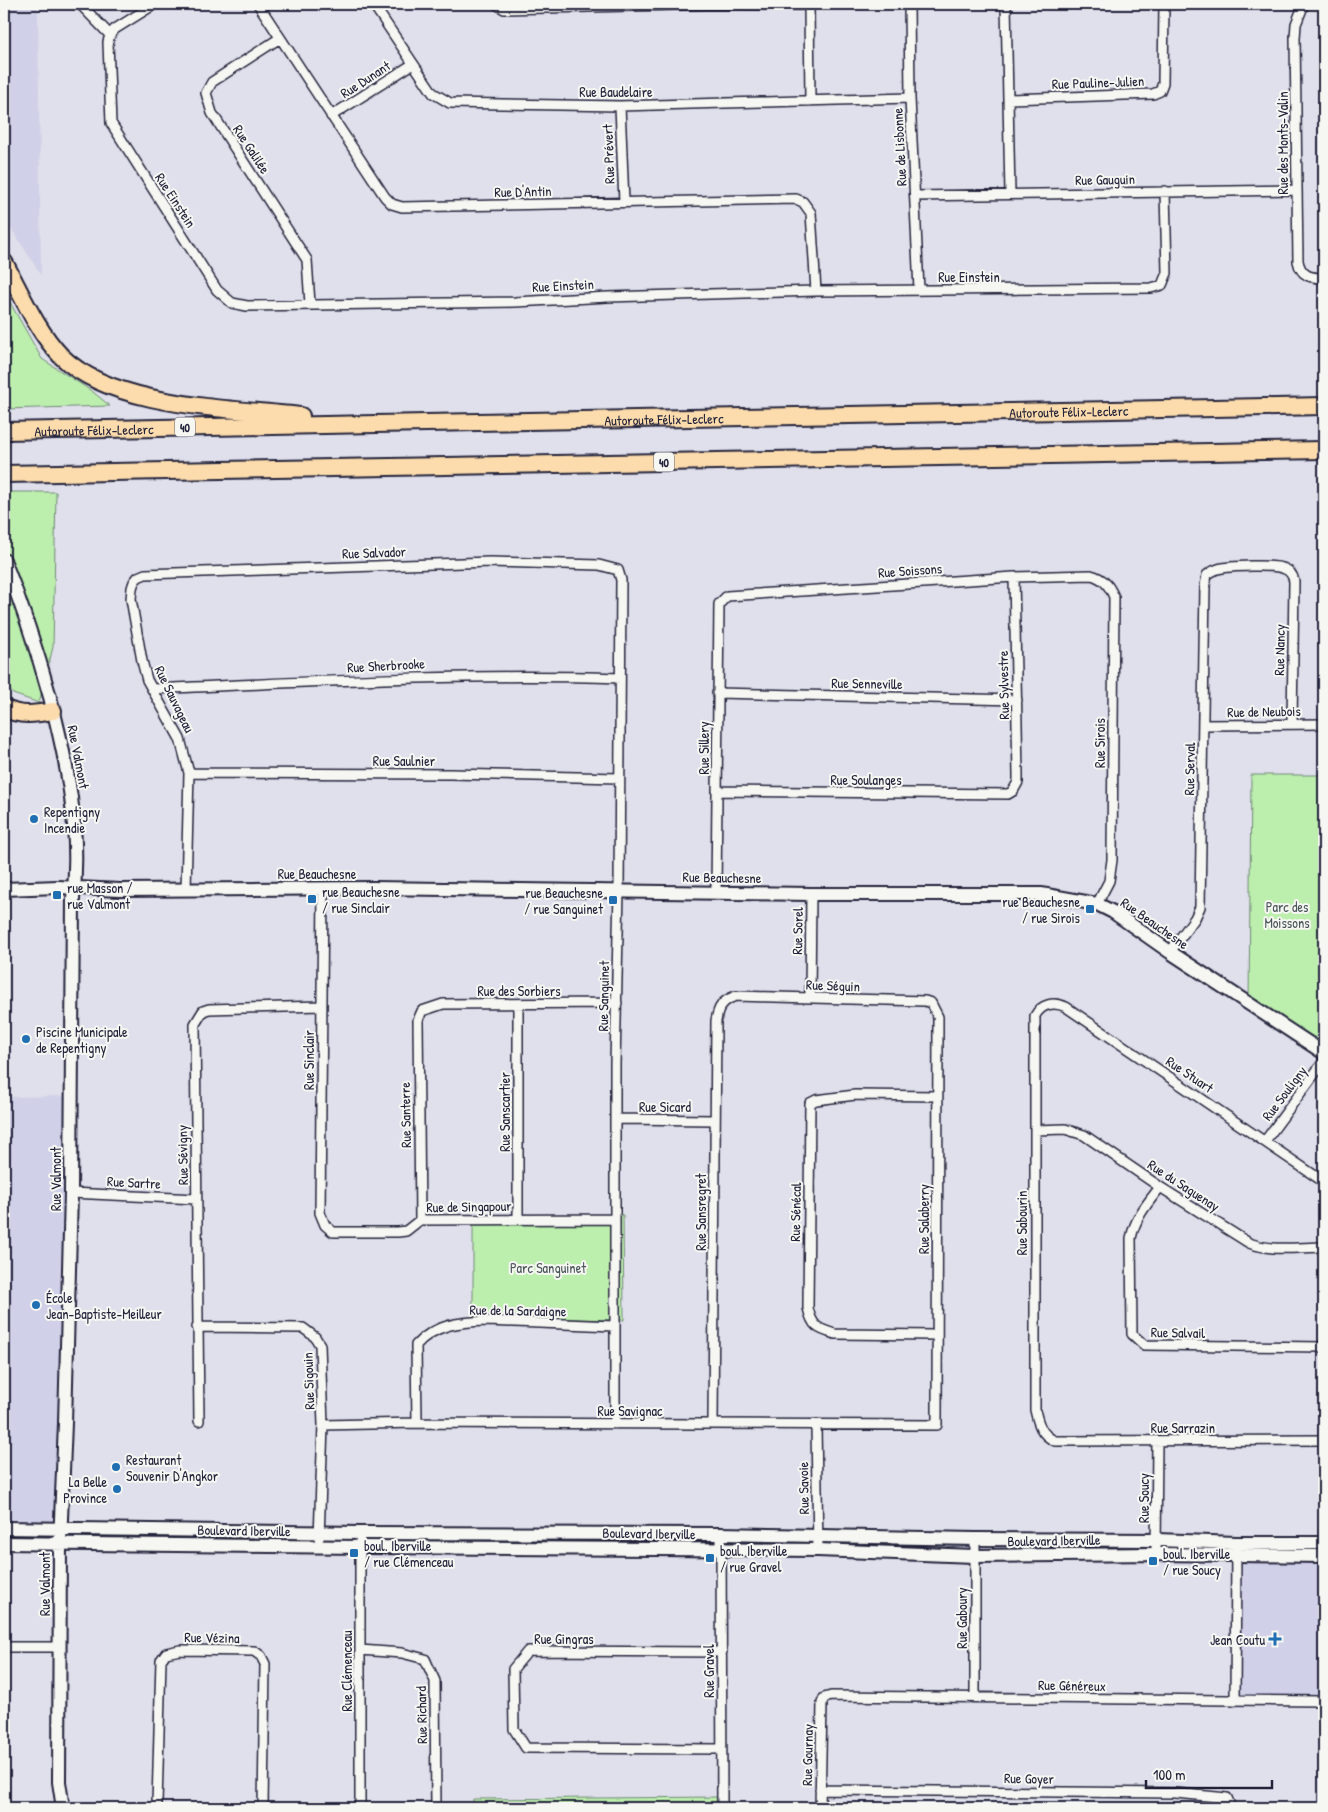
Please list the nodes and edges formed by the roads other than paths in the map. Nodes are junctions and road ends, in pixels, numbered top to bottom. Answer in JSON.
{"nodes":[{"id":1,"x":80,"y":4,"type":"edge"},
{"id":2,"x":155,"y":4,"type":"edge"},
{"id":3,"x":258,"y":4,"type":"edge"},
{"id":4,"x":373,"y":4,"type":"edge"},
{"id":5,"x":496,"y":4,"type":"edge"},
{"id":6,"x":716,"y":4,"type":"edge"},
{"id":7,"x":808,"y":4,"type":"edge"},
{"id":8,"x":909,"y":4,"type":"edge"},
{"id":9,"x":1006,"y":4,"type":"edge"},
{"id":10,"x":1164,"y":4,"type":"edge"},
{"id":11,"x":1304,"y":4,"type":"edge"},
{"id":12,"x":110,"y":35,"type":"junction"},
{"id":13,"x":280,"y":38,"type":"junction"},
{"id":14,"x":413,"y":64,"type":"junction"},
{"id":15,"x":910,"y":98,"type":"junction"},
{"id":16,"x":1008,"y":99,"type":"junction"},
{"id":17,"x":810,"y":101,"type":"junction"},
{"id":18,"x":620,"y":106,"type":"junction"},
{"id":19,"x":331,"y":116,"type":"junction"},
{"id":20,"x":1296,"y":190,"type":"junction"},
{"id":21,"x":1166,"y":191,"type":"junction"},
{"id":22,"x":1010,"y":194,"type":"junction"},
{"id":23,"x":915,"y":196,"type":"junction"},
{"id":24,"x":624,"y":202,"type":"junction"},
{"id":25,"x":4,"y":262,"type":"edge"},
{"id":26,"x":1324,"y":278,"type":"edge"},
{"id":27,"x":919,"y":290,"type":"junction"},
{"id":28,"x":816,"y":291,"type":"junction"},
{"id":29,"x":310,"y":304,"type":"junction"},
{"id":30,"x":1324,"y":406,"type":"edge"},
{"id":31,"x":366,"y":424,"type":"junction"},
{"id":32,"x":4,"y":431,"type":"edge"},
{"id":33,"x":1324,"y":450,"type":"edge"},
{"id":34,"x":4,"y":474,"type":"edge"},
{"id":35,"x":4,"y":560,"type":"edge"},
{"id":36,"x":618,"y":570,"type":"joint"},
{"id":37,"x":1293,"y":576,"type":"joint"},
{"id":38,"x":1014,"y":577,"type":"junction"},
{"id":39,"x":134,"y":582,"type":"joint"},
{"id":40,"x":1105,"y":582,"type":"joint"},
{"id":41,"x":718,"y":604,"type":"joint"},
{"id":42,"x":620,"y":678,"type":"junction"},
{"id":43,"x":153,"y":689,"type":"junction"},
{"id":44,"x":717,"y":693,"type":"junction"},
{"id":45,"x":1017,"y":700,"type":"junction"},
{"id":46,"x":4,"y":708,"type":"edge"},
{"id":47,"x":54,"y":711,"type":"junction"},
{"id":48,"x":1292,"y":724,"type":"junction"},
{"id":49,"x":1324,"y":724,"type":"edge"},
{"id":50,"x":1203,"y":725,"type":"junction"},
{"id":51,"x":189,"y":773,"type":"junction"},
{"id":52,"x":619,"y":778,"type":"junction"},
{"id":53,"x":717,"y":791,"type":"junction"},
{"id":54,"x":1014,"y":791,"type":"joint"},
{"id":55,"x":74,"y":888,"type":"junction"},
{"id":56,"x":4,"y":889,"type":"edge"},
{"id":57,"x":186,"y":889,"type":"junction"},
{"id":58,"x":323,"y":889,"type":"junction"},
{"id":59,"x":619,"y":890,"type":"junction"},
{"id":60,"x":716,"y":893,"type":"junction"},
{"id":61,"x":811,"y":894,"type":"junction"},
{"id":62,"x":1097,"y":904,"type":"junction"},
{"id":63,"x":1170,"y":952,"type":"junction"},
{"id":64,"x":810,"y":998,"type":"junction"},
{"id":65,"x":724,"y":1002,"type":"joint"},
{"id":66,"x":617,"y":1003,"type":"junction"},
{"id":67,"x":518,"y":1005,"type":"junction"},
{"id":68,"x":322,"y":1006,"type":"junction"},
{"id":69,"x":422,"y":1011,"type":"joint"},
{"id":70,"x":1038,"y":1011,"type":"joint"},
{"id":71,"x":937,"y":1013,"type":"joint"},
{"id":72,"x":1324,"y":1053,"type":"edge"},
{"id":73,"x":1324,"y":1061,"type":"edge"},
{"id":74,"x":937,"y":1096,"type":"junction"},
{"id":75,"x":615,"y":1119,"type":"junction"},
{"id":76,"x":715,"y":1120,"type":"junction"},
{"id":77,"x":1035,"y":1130,"type":"junction"},
{"id":78,"x":1265,"y":1141,"type":"junction"},
{"id":79,"x":1324,"y":1182,"type":"edge"},
{"id":80,"x":1160,"y":1187,"type":"junction"},
{"id":81,"x":71,"y":1193,"type":"junction"},
{"id":82,"x":196,"y":1198,"type":"junction"},
{"id":83,"x":518,"y":1219,"type":"junction"},
{"id":84,"x":615,"y":1219,"type":"junction"},
{"id":85,"x":420,"y":1220,"type":"junction"},
{"id":86,"x":328,"y":1229,"type":"joint"},
{"id":87,"x":1324,"y":1247,"type":"edge"},
{"id":88,"x":614,"y":1326,"type":"junction"},
{"id":89,"x":197,"y":1327,"type":"junction"},
{"id":90,"x":936,"y":1335,"type":"junction"},
{"id":91,"x":1324,"y":1347,"type":"edge"},
{"id":92,"x":199,"y":1421,"type":"dead end"},
{"id":93,"x":417,"y":1423,"type":"junction"},
{"id":94,"x":615,"y":1424,"type":"junction"},
{"id":95,"x":713,"y":1424,"type":"junction"},
{"id":96,"x":323,"y":1425,"type":"junction"},
{"id":97,"x":816,"y":1425,"type":"junction"},
{"id":98,"x":937,"y":1425,"type":"joint"},
{"id":99,"x":1044,"y":1434,"type":"joint"},
{"id":100,"x":1324,"y":1440,"type":"edge"},
{"id":101,"x":1157,"y":1441,"type":"junction"},
{"id":102,"x":4,"y":1528,"type":"edge"},
{"id":103,"x":60,"y":1528,"type":"junction"},
{"id":104,"x":320,"y":1532,"type":"junction"},
{"id":105,"x":360,"y":1533,"type":"junction"},
{"id":106,"x":721,"y":1534,"type":"junction"},
{"id":107,"x":818,"y":1536,"type":"junction"},
{"id":108,"x":975,"y":1539,"type":"junction"},
{"id":109,"x":1157,"y":1540,"type":"junction"},
{"id":110,"x":4,"y":1543,"type":"edge"},
{"id":111,"x":60,"y":1543,"type":"junction"},
{"id":112,"x":1324,"y":1543,"type":"edge"},
{"id":113,"x":319,"y":1546,"type":"junction"},
{"id":114,"x":360,"y":1547,"type":"junction"},
{"id":115,"x":721,"y":1549,"type":"junction"},
{"id":116,"x":818,"y":1550,"type":"junction"},
{"id":117,"x":1236,"y":1550,"type":"junction"},
{"id":118,"x":1156,"y":1554,"type":"junction"},
{"id":119,"x":974,"y":1556,"type":"junction"},
{"id":120,"x":1324,"y":1556,"type":"edge"},
{"id":121,"x":4,"y":1647,"type":"edge"},
{"id":122,"x":59,"y":1647,"type":"junction"},
{"id":123,"x":360,"y":1650,"type":"junction"},
{"id":124,"x":722,"y":1652,"type":"junction"},
{"id":125,"x":975,"y":1697,"type":"junction"},
{"id":126,"x":1235,"y":1701,"type":"junction"},
{"id":127,"x":1324,"y":1701,"type":"edge"},
{"id":128,"x":822,"y":1703,"type":"joint"},
{"id":129,"x":722,"y":1749,"type":"junction"},
{"id":130,"x":820,"y":1790,"type":"junction"},
{"id":131,"x":63,"y":1808,"type":"edge"},
{"id":132,"x":154,"y":1808,"type":"edge"},
{"id":133,"x":263,"y":1808,"type":"edge"},
{"id":134,"x":360,"y":1808,"type":"edge"},
{"id":135,"x":436,"y":1808,"type":"edge"},
{"id":136,"x":722,"y":1808,"type":"edge"},
{"id":137,"x":820,"y":1808,"type":"edge"},
{"id":138,"x":1231,"y":1808,"type":"edge"}],
"edges":[{"from":1,"to":12,"type":"street"},
{"from":2,"to":12,"type":"street"},
{"from":3,"to":13,"type":"street","name":"Rue D'Antin"},
{"from":4,"to":14,"type":"street","name":"Rue Baudelaire"},
{"from":5,"to":6,"type":"street"},
{"from":6,"to":7,"type":"street"},
{"from":7,"to":17,"type":"street"},
{"from":8,"to":15,"type":"street","name":"Rue de Lisbonne"},
{"from":9,"to":16,"type":"street"},
{"from":10,"to":16,"type":"street","name":"Rue Pauline-Julien"},
{"from":11,"to":20,"type":"street","name":"Rue des Monts-Valin"},
{"from":12,"to":29,"type":"street","name":"Rue Einstein"},
{"from":13,"to":19,"type":"street","name":"Rue D'Antin"},
{"from":13,"to":29,"type":"street","name":"Rue Galilée"},
{"from":14,"to":18,"type":"street","name":"Rue Baudelaire"},
{"from":14,"to":19,"type":"street","name":"Rue Dunant"},
{"from":15,"to":17,"type":"street","name":"Rue Baudelaire"},
{"from":15,"to":23,"type":"street","name":"Rue de Lisbonne"},
{"from":16,"to":22,"type":"street"},
{"from":17,"to":18,"type":"street","name":"Rue Baudelaire"},
{"from":18,"to":24,"type":"street","name":"Rue Prévert"},
{"from":19,"to":24,"type":"street","name":"Rue D'Antin"},
{"from":20,"to":21,"type":"street","name":"Rue Gauguin"},
{"from":20,"to":26,"type":"street","name":"Rue des Monts-Valin"},
{"from":21,"to":22,"type":"street","name":"Rue Gauguin"},
{"from":21,"to":27,"type":"street","name":"Rue Einstein"},
{"from":22,"to":23,"type":"street","name":"Rue Gauguin"},
{"from":23,"to":27,"type":"street","name":"Rue de Lisbonne"},
{"from":24,"to":28,"type":"street","name":"Rue D'Antin"},
{"from":25,"to":31,"type":"highway"},
{"from":27,"to":28,"type":"street","name":"Rue Einstein"},
{"from":28,"to":29,"type":"street","name":"Rue Einstein"},
{"from":30,"to":31,"type":"highway","name":"Autoroute Félix-Leclerc","number":"40"},
{"from":31,"to":32,"type":"highway","name":"Autoroute Félix-Leclerc","number":"40"},
{"from":33,"to":34,"type":"highway","number":"40"},
{"from":35,"to":47,"type":"street","name":"Rue Valmont"},
{"from":36,"to":39,"type":"street","name":"Rue Salvador"},
{"from":36,"to":42,"type":"street","name":"Rue Sanguinet"},
{"from":37,"to":48,"type":"street","name":"Rue Nancy"},
{"from":37,"to":50,"type":"street","name":"Rue Serval"},
{"from":38,"to":40,"type":"street","name":"Rue Soissons"},
{"from":38,"to":41,"type":"street","name":"Rue Soissons"},
{"from":38,"to":45,"type":"street","name":"Rue Sylvestre"},
{"from":39,"to":43,"type":"street","name":"Rue Sauvageau"},
{"from":40,"to":62,"type":"street","name":"Rue Sirois"},
{"from":41,"to":44,"type":"street","name":"Rue Sillery"},
{"from":42,"to":43,"type":"street","name":"Rue Sherbrooke"},
{"from":42,"to":52,"type":"street","name":"Rue Sanguinet"},
{"from":43,"to":51,"type":"street","name":"Rue Sauvageau"},
{"from":44,"to":45,"type":"street","name":"Rue Senneville"},
{"from":44,"to":53,"type":"street","name":"Rue Sillery"},
{"from":45,"to":54,"type":"street","name":"Rue Sylvestre"},
{"from":46,"to":47,"type":"highway"},
{"from":47,"to":55,"type":"street","name":"Rue Valmont"},
{"from":48,"to":49,"type":"street","name":"Rue de Neubois"},
{"from":48,"to":50,"type":"street","name":"Rue de Neubois"},
{"from":50,"to":63,"type":"street","name":"Rue Serval"},
{"from":51,"to":52,"type":"street","name":"Rue Saulnier"},
{"from":51,"to":57,"type":"street","name":"Rue Sauvageau"},
{"from":52,"to":59,"type":"street","name":"Rue Sanguinet"},
{"from":53,"to":54,"type":"street","name":"Rue Soulanges"},
{"from":53,"to":60,"type":"street","name":"Rue Sillery"},
{"from":55,"to":56,"type":"street","name":"Rue Beauchesne"},
{"from":55,"to":57,"type":"street","name":"Rue Beauchesne"},
{"from":55,"to":81,"type":"street","name":"Rue Valmont"},
{"from":57,"to":58,"type":"street","name":"Rue Beauchesne"},
{"from":58,"to":59,"type":"street","name":"Rue Beauchesne"},
{"from":58,"to":68,"type":"street","name":"Rue Sinclair"},
{"from":59,"to":60,"type":"street","name":"Rue Beauchesne"},
{"from":59,"to":66,"type":"street","name":"Rue Sanguinet"},
{"from":60,"to":61,"type":"street","name":"Rue Beauchesne"},
{"from":61,"to":62,"type":"street","name":"Rue Beauchesne"},
{"from":61,"to":64,"type":"street","name":"Rue Sorel"},
{"from":62,"to":63,"type":"street","name":"Rue Beauchesne"},
{"from":63,"to":72,"type":"street","name":"Rue Beauchesne"},
{"from":64,"to":65,"type":"street","name":"Rue Séguin"},
{"from":64,"to":71,"type":"street","name":"Rue Séguin"},
{"from":65,"to":76,"type":"street","name":"Rue Sansregret"},
{"from":66,"to":67,"type":"street","name":"Rue des Sorbiers"},
{"from":66,"to":75,"type":"street","name":"Rue Sanguinet"},
{"from":67,"to":69,"type":"street","name":"Rue des Sorbiers"},
{"from":67,"to":83,"type":"street","name":"Rue Sanscartier"},
{"from":68,"to":82,"type":"street","name":"Rue Sévigny"},
{"from":68,"to":86,"type":"street","name":"Rue Sinclair"},
{"from":69,"to":85,"type":"street","name":"Rue Santerre"},
{"from":70,"to":77,"type":"street","name":"Rue Sabourin"},
{"from":70,"to":78,"type":"street","name":"Rue Stuart"},
{"from":71,"to":74,"type":"street","name":"Rue Salaberry"},
{"from":73,"to":78,"type":"street","name":"Rue Souligny"},
{"from":74,"to":90,"type":"street","name":"Rue Salaberry"},
{"from":74,"to":90,"type":"street","name":"Rue Sénécal"},
{"from":75,"to":76,"type":"street","name":"Rue Sicard"},
{"from":75,"to":84,"type":"street","name":"Rue Sanguinet"},
{"from":76,"to":95,"type":"street","name":"Rue Sansregret"},
{"from":77,"to":80,"type":"street","name":"Rue du Saguenay"},
{"from":77,"to":99,"type":"street","name":"Rue Sabourin"},
{"from":78,"to":79,"type":"street","name":"Rue Stuart"},
{"from":80,"to":87,"type":"street","name":"Rue du Saguenay"},
{"from":80,"to":91,"type":"street","name":"Rue Salvail"},
{"from":81,"to":82,"type":"street","name":"Rue Sartre"},
{"from":81,"to":103,"type":"street","name":"Rue Valmont"},
{"from":82,"to":89,"type":"street","name":"Rue Sévigny"},
{"from":83,"to":84,"type":"street","name":"Rue de Singapour"},
{"from":83,"to":85,"type":"street","name":"Rue de Singapour"},
{"from":84,"to":88,"type":"street","name":"Rue Sanguinet"},
{"from":85,"to":86,"type":"street","name":"Rue de Singapour"},
{"from":88,"to":93,"type":"street","name":"Rue de la Sardaigne"},
{"from":88,"to":94,"type":"street","name":"Rue Sanguinet"},
{"from":89,"to":92,"type":"street","name":"Rue Sévigny"},
{"from":89,"to":96,"type":"street","name":"Rue Sigouin"},
{"from":90,"to":98,"type":"street","name":"Rue Salaberry"},
{"from":93,"to":94,"type":"street","name":"Rue Savignac"},
{"from":93,"to":96,"type":"street","name":"Rue Savignac"},
{"from":94,"to":95,"type":"street","name":"Rue Savignac"},
{"from":95,"to":97,"type":"street","name":"Rue Savignac"},
{"from":96,"to":104,"type":"street","name":"Rue Sigouin"},
{"from":97,"to":98,"type":"street","name":"Rue Savignac"},
{"from":97,"to":107,"type":"street","name":"Rue Savoie"},
{"from":99,"to":101,"type":"street","name":"Rue Sarrazin"},
{"from":100,"to":101,"type":"street","name":"Rue Sarrazin"},
{"from":101,"to":109,"type":"street","name":"Rue Soucy"},
{"from":102,"to":103,"type":"street","name":"Boulevard Iberville"},
{"from":103,"to":104,"type":"street","name":"Boulevard Iberville"},
{"from":103,"to":111,"type":"street","name":"Rue Valmont"},
{"from":104,"to":105,"type":"street","name":"Boulevard Iberville"},
{"from":104,"to":113,"type":"street","name":"Rue Sigouin"},
{"from":105,"to":106,"type":"street","name":"Boulevard Iberville"},
{"from":105,"to":114,"type":"street","name":"Rue Clémenceau"},
{"from":106,"to":107,"type":"street","name":"Boulevard Iberville"},
{"from":106,"to":115,"type":"street","name":"Rue Gravel"},
{"from":107,"to":108,"type":"street","name":"Boulevard Iberville"},
{"from":107,"to":116,"type":"street","name":"Rue Savoie"},
{"from":108,"to":109,"type":"street","name":"Boulevard Iberville"},
{"from":108,"to":119,"type":"street","name":"Rue Gaboury"},
{"from":109,"to":117,"type":"street","name":"Boulevard Iberville"},
{"from":109,"to":118,"type":"street","name":"Rue Soucy"},
{"from":110,"to":111,"type":"street","name":"Boulevard Iberville"},
{"from":111,"to":113,"type":"street","name":"Boulevard Iberville"},
{"from":111,"to":122,"type":"street","name":"Rue Valmont"},
{"from":112,"to":117,"type":"street","name":"Boulevard Iberville"},
{"from":113,"to":114,"type":"street","name":"Boulevard Iberville"},
{"from":114,"to":115,"type":"street","name":"Boulevard Iberville"},
{"from":114,"to":123,"type":"street","name":"Rue Clémenceau"},
{"from":115,"to":116,"type":"street","name":"Boulevard Iberville"},
{"from":115,"to":124,"type":"street","name":"Rue Gravel"},
{"from":116,"to":119,"type":"street","name":"Boulevard Iberville"},
{"from":117,"to":118,"type":"street","name":"Boulevard Iberville"},
{"from":117,"to":120,"type":"street","name":"Boulevard Iberville"},
{"from":117,"to":126,"type":"street"},
{"from":118,"to":119,"type":"street","name":"Boulevard Iberville"},
{"from":119,"to":125,"type":"street","name":"Rue Gaboury"},
{"from":121,"to":122,"type":"street"},
{"from":122,"to":131,"type":"street","name":"Rue Valmont"},
{"from":123,"to":134,"type":"street","name":"Rue Clémenceau"},
{"from":123,"to":135,"type":"street","name":"Rue Richard"},
{"from":124,"to":129,"type":"street","name":"Rue Gravel"},
{"from":124,"to":129,"type":"street","name":"Rue Gingras"},
{"from":125,"to":126,"type":"street","name":"Rue Généreux"},
{"from":125,"to":128,"type":"street","name":"Rue Généreux"},
{"from":126,"to":127,"type":"street","name":"Rue Généreux"},
{"from":128,"to":130,"type":"street","name":"Rue Gournay"},
{"from":129,"to":136,"type":"street","name":"Rue Gravel"},
{"from":130,"to":137,"type":"street","name":"Rue Gournay"},
{"from":130,"to":138,"type":"street","name":"Rue Goyer"},
{"from":132,"to":133,"type":"street","name":"Rue Vézina"}]}
